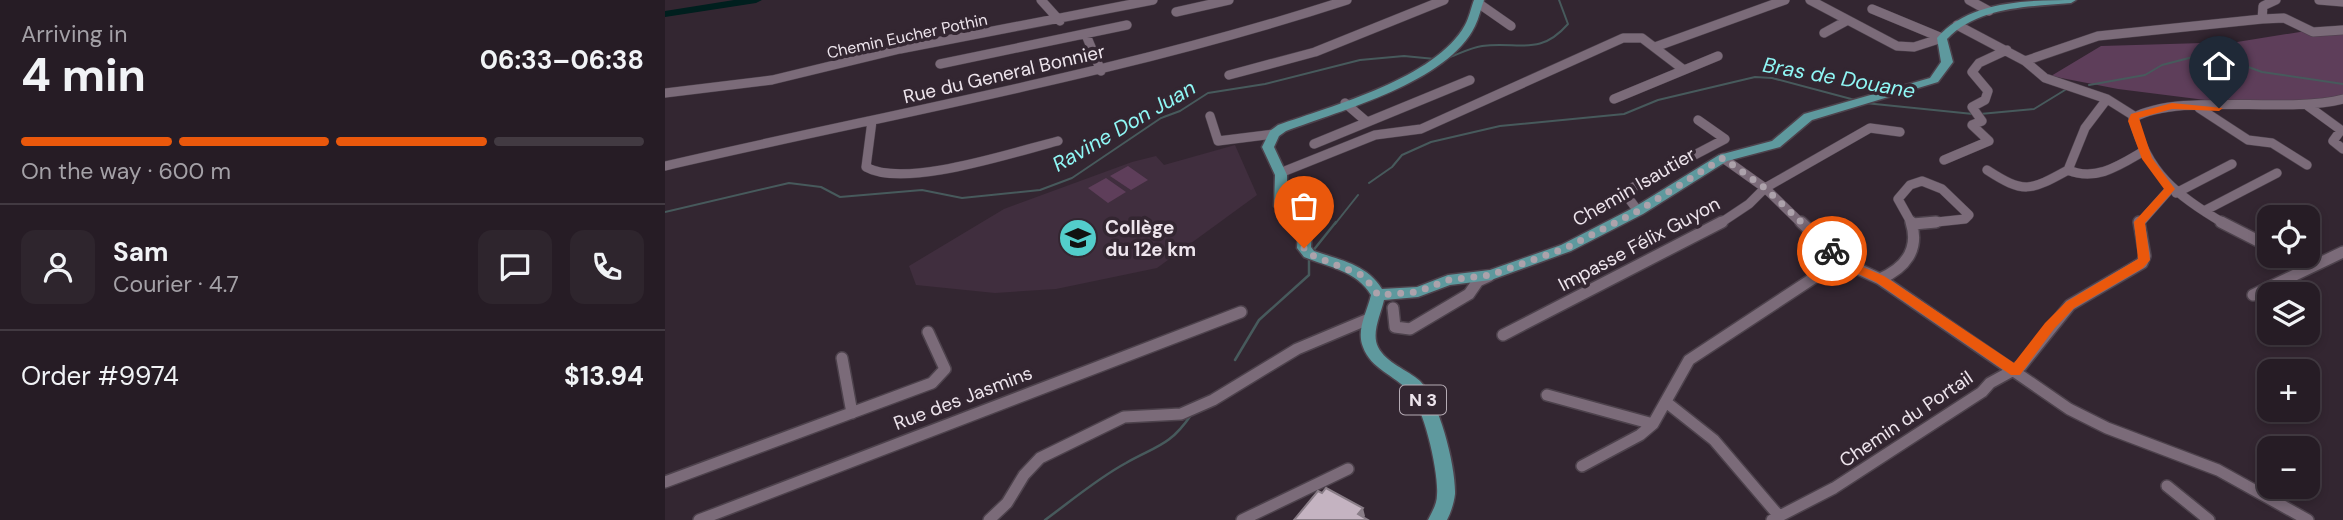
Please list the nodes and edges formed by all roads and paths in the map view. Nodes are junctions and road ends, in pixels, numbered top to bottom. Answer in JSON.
{"nodes":[{"id":1,"x":1041,"y":0,"type":"edge"},
{"id":2,"x":1153,"y":0,"type":"edge"},
{"id":3,"x":1229,"y":0,"type":"edge"},
{"id":4,"x":1347,"y":0,"type":"edge"},
{"id":5,"x":1444,"y":0,"type":"edge"},
{"id":6,"x":1785,"y":0,"type":"edge"},
{"id":7,"x":1810,"y":0,"type":"edge"},
{"id":8,"x":1969,"y":0,"type":"edge"},
{"id":9,"x":2071,"y":0,"type":"edge"},
{"id":10,"x":2276,"y":0,"type":"edge"},
{"id":11,"x":2319,"y":0,"type":"edge"},
{"id":12,"x":1478,"y":2,"type":"edge"},
{"id":13,"x":2038,"y":2,"type":"edge"},
{"id":14,"x":2343,"y":2,"type":"edge"},
{"id":15,"x":1872,"y":9,"type":"dead end"},
{"id":16,"x":1989,"y":11,"type":"junction"},
{"id":17,"x":1176,"y":12,"type":"dead end"},
{"id":18,"x":2262,"y":19,"type":"junction"},
{"id":19,"x":1060,"y":20,"type":"junction"},
{"id":20,"x":1846,"y":21,"type":"junction"},
{"id":21,"x":1127,"y":25,"type":"dead end"},
{"id":22,"x":1957,"y":25,"type":"junction"},
{"id":23,"x":1511,"y":26,"type":"dead end"},
{"id":24,"x":2343,"y":30,"type":"edge"},
{"id":25,"x":1824,"y":33,"type":"dead end"},
{"id":26,"x":1086,"y":35,"type":"junction"},
{"id":27,"x":1942,"y":38,"type":"junction"},
{"id":28,"x":1655,"y":47,"type":"junction"},
{"id":29,"x":2007,"y":50,"type":"junction"},
{"id":30,"x":1718,"y":56,"type":"dead end"},
{"id":31,"x":2025,"y":61,"type":"junction"},
{"id":32,"x":940,"y":64,"type":"dead end"},
{"id":33,"x":1684,"y":70,"type":"junction"},
{"id":34,"x":1101,"y":71,"type":"junction"},
{"id":35,"x":1229,"y":75,"type":"dead end"},
{"id":36,"x":1470,"y":80,"type":"dead end"},
{"id":37,"x":665,"y":93,"type":"edge"},
{"id":38,"x":1614,"y":99,"type":"dead end"},
{"id":39,"x":2107,"y":99,"type":"junction"},
{"id":40,"x":2343,"y":99,"type":"edge"},
{"id":41,"x":1345,"y":103,"type":"junction"},
{"id":42,"x":2308,"y":106,"type":"junction"},
{"id":43,"x":2199,"y":108,"type":"junction"},
{"id":44,"x":1210,"y":116,"type":"dead end"},
{"id":45,"x":2134,"y":116,"type":"junction"},
{"id":46,"x":1698,"y":120,"type":"dead end"},
{"id":47,"x":871,"y":121,"type":"junction"},
{"id":48,"x":1367,"y":122,"type":"junction"},
{"id":49,"x":1900,"y":132,"type":"dead end"},
{"id":50,"x":1274,"y":134,"type":"junction"},
{"id":51,"x":1058,"y":141,"type":"dead end"},
{"id":52,"x":1314,"y":144,"type":"dead end"},
{"id":53,"x":2343,"y":149,"type":"edge"},
{"id":54,"x":2144,"y":151,"type":"junction"},
{"id":55,"x":1723,"y":158,"type":"junction"},
{"id":56,"x":1944,"y":160,"type":"dead end"},
{"id":57,"x":2232,"y":164,"type":"dead end"},
{"id":58,"x":2307,"y":165,"type":"dead end"},
{"id":59,"x":665,"y":166,"type":"edge"},
{"id":60,"x":1987,"y":170,"type":"dead end"},
{"id":61,"x":2068,"y":170,"type":"junction"},
{"id":62,"x":2277,"y":173,"type":"dead end"},
{"id":63,"x":1280,"y":174,"type":"junction"},
{"id":64,"x":1765,"y":188,"type":"junction"},
{"id":65,"x":1300,"y":189,"type":"junction"},
{"id":66,"x":2173,"y":191,"type":"junction"},
{"id":67,"x":1282,"y":196,"type":"junction"},
{"id":68,"x":1300,"y":210,"type":"junction"},
{"id":69,"x":1638,"y":211,"type":"junction"},
{"id":70,"x":2203,"y":211,"type":"junction"},
{"id":71,"x":1913,"y":224,"type":"junction"},
{"id":72,"x":2257,"y":242,"type":"edge"},
{"id":73,"x":2343,"y":251,"type":"edge"},
{"id":74,"x":1841,"y":260,"type":"junction"},
{"id":75,"x":2307,"y":269,"type":"joint"},
{"id":76,"x":1491,"y":275,"type":"junction"},
{"id":77,"x":1880,"y":279,"type":"junction"},
{"id":78,"x":1378,"y":295,"type":"junction"},
{"id":79,"x":2253,"y":295,"type":"dead end"},
{"id":80,"x":1393,"y":308,"type":"dead end"},
{"id":81,"x":1241,"y":312,"type":"dead end"},
{"id":82,"x":1371,"y":318,"type":"junction"},
{"id":83,"x":928,"y":332,"type":"dead end"},
{"id":84,"x":1503,"y":335,"type":"dead end"},
{"id":85,"x":842,"y":358,"type":"dead end"},
{"id":86,"x":2015,"y":371,"type":"junction"},
{"id":87,"x":1547,"y":396,"type":"dead end"},
{"id":88,"x":1666,"y":402,"type":"junction"},
{"id":89,"x":852,"y":413,"type":"junction"},
{"id":90,"x":1653,"y":424,"type":"junction"},
{"id":91,"x":1582,"y":466,"type":"dead end"},
{"id":92,"x":1348,"y":469,"type":"dead end"},
{"id":93,"x":665,"y":482,"type":"edge"},
{"id":94,"x":2167,"y":486,"type":"dead end"},
{"id":95,"x":1775,"y":518,"type":"edge"},
{"id":96,"x":699,"y":520,"type":"edge"},
{"id":97,"x":989,"y":520,"type":"edge"},
{"id":98,"x":1242,"y":520,"type":"edge"},
{"id":99,"x":1437,"y":520,"type":"edge"},
{"id":100,"x":2209,"y":520,"type":"edge"},
{"id":101,"x":2308,"y":520,"type":"edge"}],
"edges":[{"from":1,"to":19,"type":"street"},
{"from":2,"to":19,"type":"street","name":"Chemin Eucher Pothin"},
{"from":3,"to":17,"type":"street"},
{"from":4,"to":34,"type":"street","name":"Rue du General Bonnier"},
{"from":5,"to":35,"type":"street"},
{"from":6,"to":28,"type":"street"},
{"from":7,"to":20,"type":"street"},
{"from":8,"to":16,"type":"street"},
{"from":9,"to":13,"type":"main road"},
{"from":10,"to":18,"type":"street"},
{"from":11,"to":14,"type":"street"},
{"from":12,"to":23,"type":"street"},
{"from":12,"to":41,"type":"main road"},
{"from":13,"to":16,"type":"main road"},
{"from":15,"to":27,"type":"street"},
{"from":16,"to":22,"type":"main road"},
{"from":18,"to":24,"type":"street"},
{"from":18,"to":31,"type":"street"},
{"from":19,"to":37,"type":"street","name":"Chemin Eucher Pothin"},
{"from":20,"to":25,"type":"street"},
{"from":20,"to":27,"type":"street"},
{"from":21,"to":26,"type":"street"},
{"from":22,"to":27,"type":"main road"},
{"from":22,"to":29,"type":"street"},
{"from":26,"to":32,"type":"street"},
{"from":26,"to":34,"type":"street"},
{"from":27,"to":55,"type":"main road","name":"Chemin Isautier"},
{"from":28,"to":33,"type":"street"},
{"from":28,"to":63,"type":"street"},
{"from":29,"to":31,"type":"street"},
{"from":29,"to":56,"type":"street"},
{"from":30,"to":33,"type":"street"},
{"from":31,"to":39,"type":"street"},
{"from":33,"to":38,"type":"street"},
{"from":34,"to":47,"type":"street","name":"Rue du General Bonnier"},
{"from":36,"to":48,"type":"street"},
{"from":39,"to":45,"type":"street"},
{"from":39,"to":61,"type":"street"},
{"from":40,"to":42,"type":"street"},
{"from":41,"to":48,"type":"street"},
{"from":41,"to":50,"type":"main road"},
{"from":42,"to":43,"type":"street"},
{"from":42,"to":53,"type":"street"},
{"from":43,"to":45,"type":"street"},
{"from":43,"to":58,"type":"street"},
{"from":44,"to":50,"type":"street"},
{"from":45,"to":54,"type":"street"},
{"from":46,"to":69,"type":"street"},
{"from":47,"to":51,"type":"street"},
{"from":47,"to":59,"type":"street","name":"Rue du General Bonnier"},
{"from":48,"to":52,"type":"street"},
{"from":49,"to":64,"type":"street","name":"Impasse Félix Guyon"},
{"from":50,"to":63,"type":"main road"},
{"from":54,"to":61,"type":"street"},
{"from":54,"to":66,"type":"street"},
{"from":55,"to":64,"type":"street"},
{"from":55,"to":69,"type":"main road","name":"Chemin Isautier"},
{"from":57,"to":66,"type":"street"},
{"from":60,"to":61,"type":"street"},
{"from":62,"to":70,"type":"street"},
{"from":63,"to":65,"type":"main road"},
{"from":63,"to":67,"type":"main road"},
{"from":64,"to":74,"type":"street"},
{"from":64,"to":84,"type":"street","name":"Impasse Félix Guyon"},
{"from":65,"to":67,"type":"main road"},
{"from":65,"to":68,"type":"main road"},
{"from":66,"to":70,"type":"street"},
{"from":66,"to":86,"type":"street","name":"Chemin du Portail"},
{"from":67,"to":68,"type":"main road"},
{"from":68,"to":78,"type":"main road"},
{"from":69,"to":76,"type":"main road","name":"Chemin Isautier"},
{"from":70,"to":72,"type":"street"},
{"from":71,"to":71,"type":"street"},
{"from":71,"to":77,"type":"street"},
{"from":73,"to":75,"type":"street"},
{"from":74,"to":77,"type":"street"},
{"from":74,"to":88,"type":"street"},
{"from":75,"to":79,"type":"street"},
{"from":76,"to":78,"type":"main road","name":"Chemin Isautier"},
{"from":76,"to":80,"type":"street","name":"Chemin Isautier"},
{"from":77,"to":86,"type":"street"},
{"from":78,"to":82,"type":"main road","number":"N 3"},
{"from":81,"to":96,"type":"street","name":"Rue des Jasmins"},
{"from":82,"to":97,"type":"street"},
{"from":82,"to":99,"type":"main road","number":"N 3"},
{"from":83,"to":89,"type":"street"},
{"from":85,"to":89,"type":"street"},
{"from":86,"to":95,"type":"street","name":"Chemin du Portail"},
{"from":86,"to":101,"type":"street"},
{"from":87,"to":90,"type":"street"},
{"from":88,"to":90,"type":"street"},
{"from":88,"to":95,"type":"street"},
{"from":89,"to":93,"type":"street"},
{"from":90,"to":91,"type":"street"},
{"from":92,"to":98,"type":"street"},
{"from":94,"to":100,"type":"street"}]}
